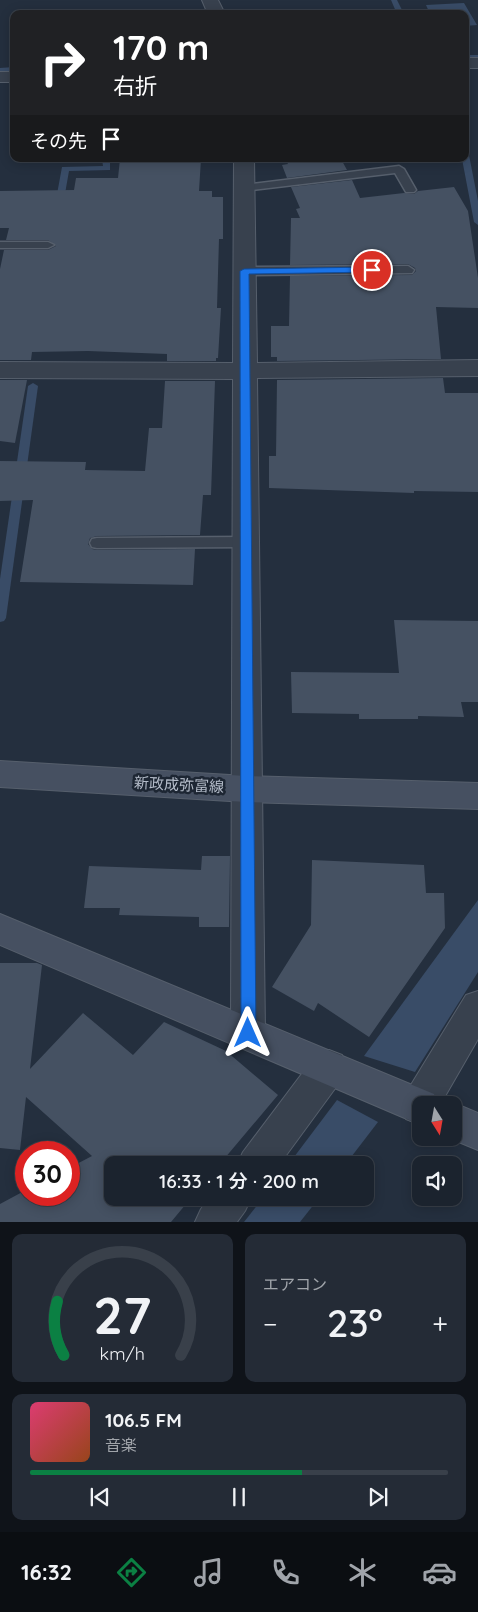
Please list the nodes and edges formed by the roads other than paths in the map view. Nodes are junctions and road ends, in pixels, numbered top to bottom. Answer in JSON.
{"nodes":[{"id":1,"x":244,"y":162,"type":"edge"},
{"id":2,"x":244,"y":188,"type":"junction"},
{"id":3,"x":410,"y":190,"type":"dead end"},
{"id":4,"x":0,"y":245,"type":"edge"},
{"id":5,"x":48,"y":246,"type":"dead end"},
{"id":6,"x":408,"y":270,"type":"dead end"},
{"id":7,"x":244,"y":271,"type":"junction"},
{"id":8,"x":478,"y":368,"type":"edge"},
{"id":9,"x":0,"y":370,"type":"edge"},
{"id":10,"x":245,"y":371,"type":"junction"},
{"id":11,"x":245,"y":542,"type":"junction"},
{"id":12,"x":97,"y":543,"type":"dead end"},
{"id":13,"x":0,"y":774,"type":"edge"},
{"id":14,"x":246,"y":789,"type":"junction"},
{"id":15,"x":478,"y":796,"type":"edge"},
{"id":16,"x":0,"y":929,"type":"edge"},
{"id":17,"x":478,"y":1007,"type":"edge"},
{"id":18,"x":248,"y":1033,"type":"junction"},
{"id":19,"x":329,"y":1067,"type":"junction"},
{"id":20,"x":426,"y":1096,"type":"edge"},
{"id":21,"x":412,"y":1103,"type":"edge"},
{"id":22,"x":462,"y":1125,"type":"edge"},
{"id":23,"x":478,"y":1132,"type":"edge"},
{"id":24,"x":263,"y":1156,"type":"edge"},
{"id":25,"x":226,"y":1206,"type":"edge"},
{"id":26,"x":214,"y":1222,"type":"edge"}],
"edges":[{"from":1,"to":2,"type":"street"},
{"from":2,"to":3,"type":"lane"},
{"from":2,"to":7,"type":"street"},
{"from":4,"to":5,"type":"lane"},
{"from":6,"to":7,"type":"lane"},
{"from":7,"to":10,"type":"street"},
{"from":8,"to":10,"type":"street"},
{"from":9,"to":10,"type":"street"},
{"from":10,"to":11,"type":"street"},
{"from":11,"to":12,"type":"lane"},
{"from":11,"to":14,"type":"street"},
{"from":13,"to":14,"type":"main road","name":"新政成弥富線"},
{"from":14,"to":15,"type":"main road","name":"新政成弥富線"},
{"from":14,"to":18,"type":"street"},
{"from":16,"to":18,"type":"main road"},
{"from":17,"to":20,"type":"street"},
{"from":18,"to":19,"type":"main road"},
{"from":19,"to":21,"type":"main road"},
{"from":19,"to":24,"type":"street"},
{"from":22,"to":23,"type":"main road"},
{"from":25,"to":26,"type":"street"}]}
